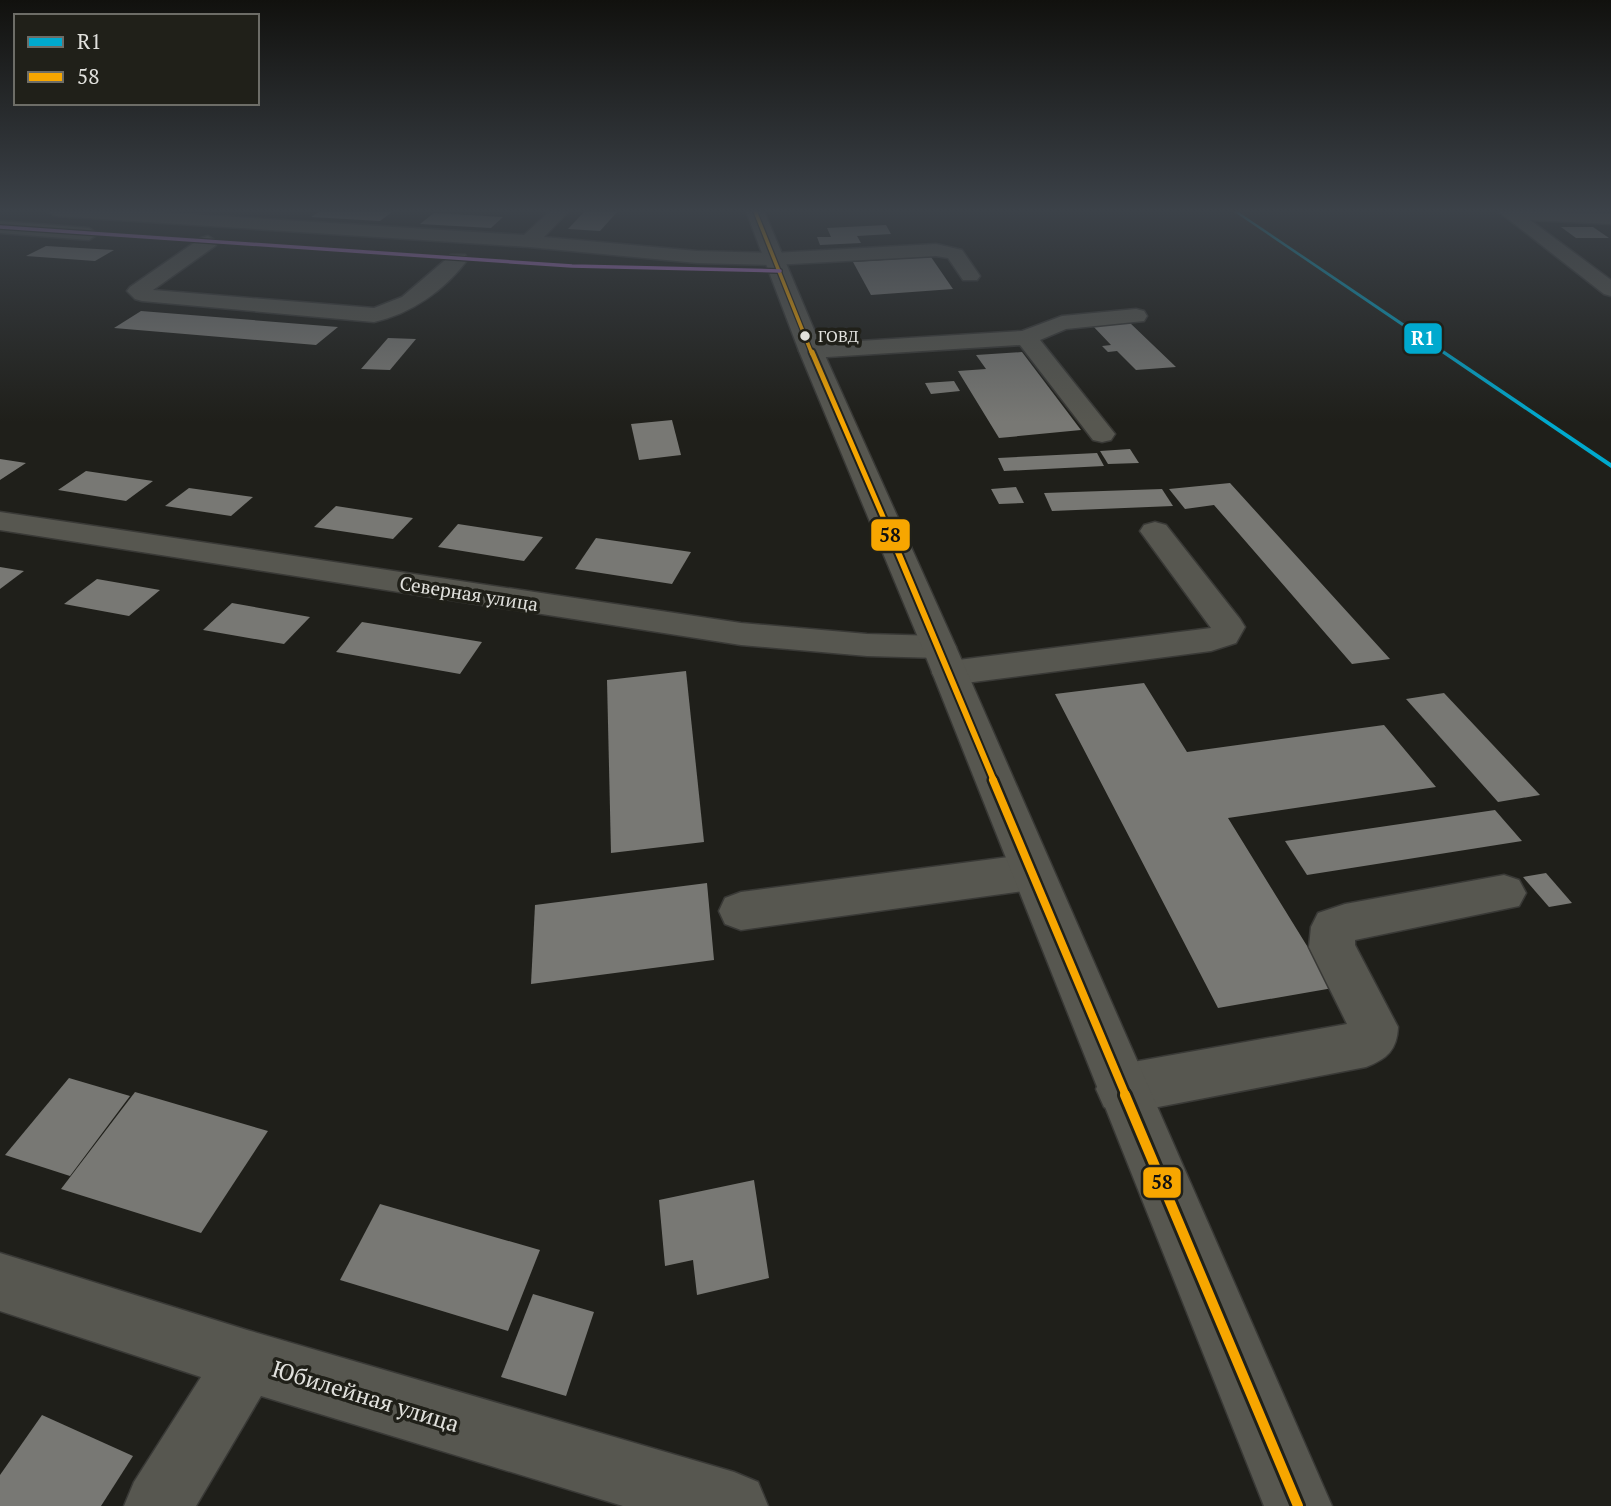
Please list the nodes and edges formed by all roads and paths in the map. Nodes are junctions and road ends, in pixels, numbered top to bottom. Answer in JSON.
{"nodes":[{"id":1,"x":151,"y":281,"type":"edge"},
{"id":2,"x":432,"y":281,"type":"edge"},
{"id":3,"x":783,"y":281,"type":"edge"},
{"id":4,"x":1136,"y":316,"type":"dead end"},
{"id":5,"x":1026,"y":338,"type":"junction"},
{"id":6,"x":811,"y":351,"type":"junction"},
{"id":7,"x":1102,"y":434,"type":"dead end"},
{"id":8,"x":0,"y":521,"type":"edge"},
{"id":9,"x":1155,"y":531,"type":"dead end"},
{"id":10,"x":945,"y":660,"type":"junction"},
{"id":11,"x":1031,"y":872,"type":"junction"},
{"id":12,"x":1504,"y":893,"type":"dead end"},
{"id":13,"x":741,"y":911,"type":"dead end"},
{"id":14,"x":1122,"y":1089,"type":"junction"},
{"id":15,"x":0,"y":1282,"type":"edge"},
{"id":16,"x":247,"y":1361,"type":"junction"},
{"id":17,"x":158,"y":1506,"type":"edge"},
{"id":18,"x":734,"y":1506,"type":"edge"},
{"id":19,"x":1298,"y":1506,"type":"edge"}],
"edges":[{"from":1,"to":2,"type":"street"},
{"from":3,"to":6,"type":"street"},
{"from":4,"to":5,"type":"street"},
{"from":5,"to":6,"type":"street"},
{"from":5,"to":7,"type":"street"},
{"from":6,"to":10,"type":"street"},
{"from":8,"to":10,"type":"street","name":"Северная улица"},
{"from":9,"to":10,"type":"street","name":"Северная улица"},
{"from":10,"to":11,"type":"street"},
{"from":11,"to":13,"type":"street"},
{"from":11,"to":14,"type":"street"},
{"from":12,"to":14,"type":"street"},
{"from":14,"to":19,"type":"street"},
{"from":15,"to":16,"type":"street","name":"Юбилейная улица"},
{"from":16,"to":17,"type":"street"},
{"from":16,"to":18,"type":"street","name":"Юбилейная улица"}]}
